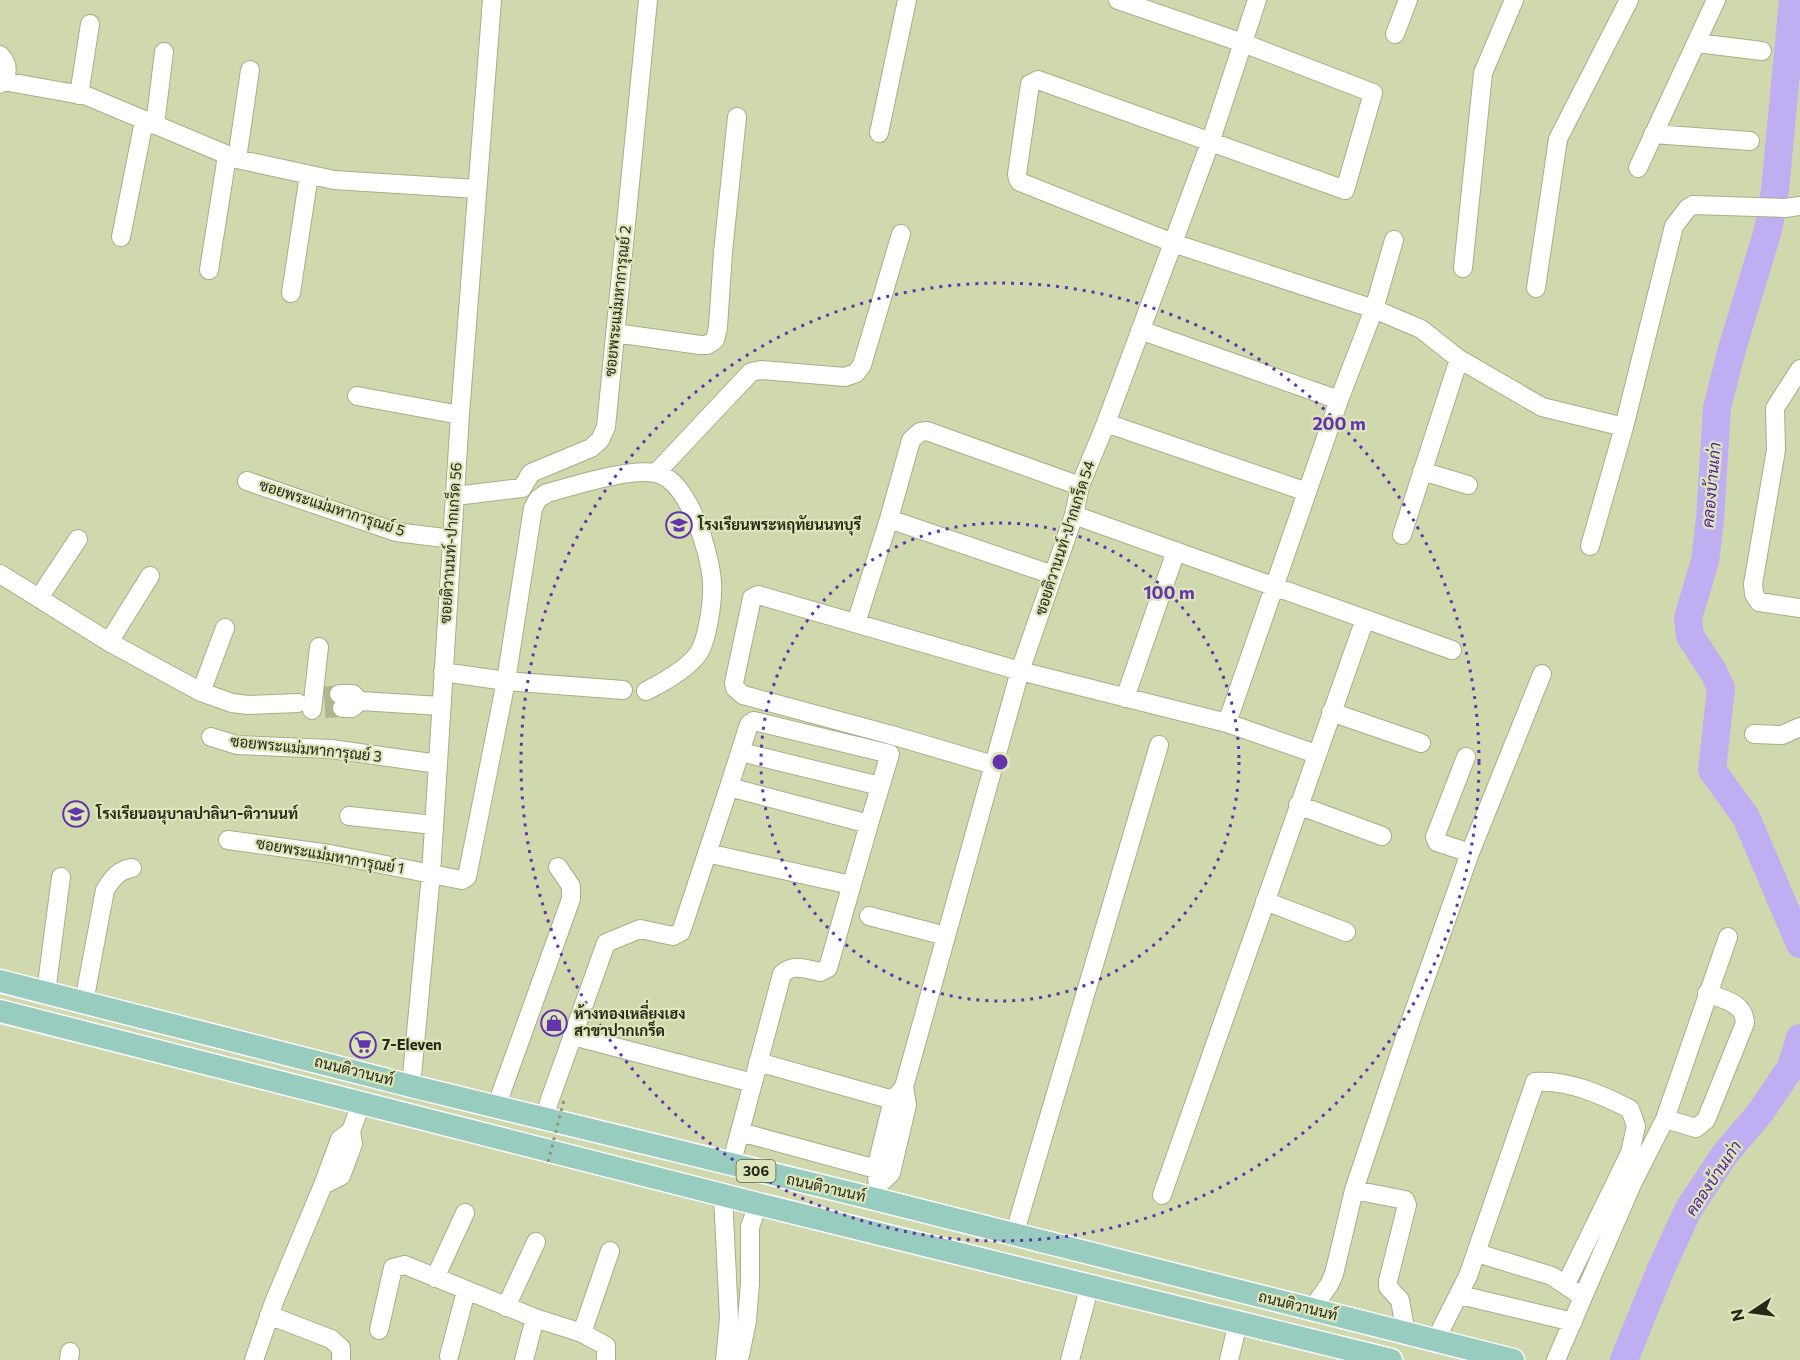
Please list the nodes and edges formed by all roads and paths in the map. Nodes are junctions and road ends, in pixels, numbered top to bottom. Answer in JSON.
{"nodes":[{"id":1,"x":492,"y":0,"type":"edge"},
{"id":2,"x":648,"y":0,"type":"edge"},
{"id":3,"x":907,"y":0,"type":"edge"},
{"id":4,"x":1118,"y":0,"type":"edge"},
{"id":5,"x":1257,"y":0,"type":"edge"},
{"id":6,"x":1408,"y":0,"type":"edge"},
{"id":7,"x":1514,"y":0,"type":"edge"},
{"id":8,"x":1629,"y":0,"type":"edge"},
{"id":9,"x":1716,"y":0,"type":"edge"},
{"id":10,"x":90,"y":24,"type":"dead end"},
{"id":11,"x":1395,"y":34,"type":"dead end"},
{"id":12,"x":1242,"y":43,"type":"junction"},
{"id":13,"x":1697,"y":43,"type":"junction"},
{"id":14,"x":1762,"y":51,"type":"dead end"},
{"id":15,"x":164,"y":52,"type":"dead end"},
{"id":16,"x":0,"y":55,"type":"edge"},
{"id":17,"x":250,"y":70,"type":"dead end"},
{"id":18,"x":2,"y":83,"type":"edge"},
{"id":19,"x":79,"y":95,"type":"junction"},
{"id":20,"x":737,"y":117,"type":"dead end"},
{"id":21,"x":150,"y":123,"type":"junction"},
{"id":22,"x":879,"y":133,"type":"dead end"},
{"id":23,"x":1653,"y":135,"type":"junction"},
{"id":24,"x":1750,"y":141,"type":"dead end"},
{"id":25,"x":1210,"y":143,"type":"junction"},
{"id":26,"x":232,"y":157,"type":"junction"},
{"id":27,"x":1638,"y":168,"type":"dead end"},
{"id":28,"x":309,"y":175,"type":"junction"},
{"id":29,"x":477,"y":189,"type":"junction"},
{"id":30,"x":1792,"y":208,"type":"edge"},
{"id":31,"x":901,"y":234,"type":"dead end"},
{"id":32,"x":121,"y":237,"type":"dead end"},
{"id":33,"x":1394,"y":240,"type":"dead end"},
{"id":34,"x":1173,"y":243,"type":"junction"},
{"id":35,"x":1463,"y":268,"type":"dead end"},
{"id":36,"x":209,"y":270,"type":"dead end"},
{"id":37,"x":1536,"y":288,"type":"dead end"},
{"id":38,"x":291,"y":293,"type":"dead end"},
{"id":39,"x":1374,"y":309,"type":"junction"},
{"id":40,"x":1140,"y":330,"type":"junction"},
{"id":41,"x":615,"y":333,"type":"junction"},
{"id":42,"x":1459,"y":359,"type":"junction"},
{"id":43,"x":1800,"y":369,"type":"edge"},
{"id":44,"x":357,"y":396,"type":"dead end"},
{"id":45,"x":1340,"y":400,"type":"junction"},
{"id":46,"x":460,"y":415,"type":"junction"},
{"id":47,"x":1106,"y":423,"type":"junction"},
{"id":48,"x":1624,"y":427,"type":"junction"},
{"id":49,"x":1422,"y":471,"type":"junction"},
{"id":50,"x":656,"y":473,"type":"junction"},
{"id":51,"x":248,"y":481,"type":"dead end"},
{"id":52,"x":1468,"y":485,"type":"dead end"},
{"id":53,"x":1080,"y":486,"type":"junction"},
{"id":54,"x":1308,"y":492,"type":"junction"},
{"id":55,"x":455,"y":496,"type":"junction"},
{"id":56,"x":1074,"y":515,"type":"junction"},
{"id":57,"x":889,"y":519,"type":"junction"},
{"id":58,"x":1401,"y":536,"type":"dead end"},
{"id":59,"x":78,"y":539,"type":"dead end"},
{"id":60,"x":452,"y":539,"type":"junction"},
{"id":61,"x":1590,"y":546,"type":"dead end"},
{"id":62,"x":1176,"y":551,"type":"junction"},
{"id":63,"x":0,"y":574,"type":"edge"},
{"id":64,"x":1053,"y":575,"type":"junction"},
{"id":65,"x":150,"y":576,"type":"dead end"},
{"id":66,"x":1274,"y":586,"type":"junction"},
{"id":67,"x":39,"y":598,"type":"junction"},
{"id":68,"x":1800,"y":608,"type":"edge"},
{"id":69,"x":1365,"y":619,"type":"junction"},
{"id":70,"x":856,"y":623,"type":"junction"},
{"id":71,"x":225,"y":628,"type":"dead end"},
{"id":72,"x":109,"y":642,"type":"junction"},
{"id":73,"x":319,"y":647,"type":"dead end"},
{"id":74,"x":1452,"y":650,"type":"dead end"},
{"id":75,"x":1020,"y":671,"type":"junction"},
{"id":76,"x":443,"y":672,"type":"junction"},
{"id":77,"x":1542,"y":674,"type":"dead end"},
{"id":78,"x":506,"y":681,"type":"junction"},
{"id":79,"x":623,"y":690,"type":"dead end"},
{"id":80,"x":646,"y":691,"type":"dead end"},
{"id":81,"x":201,"y":692,"type":"junction"},
{"id":82,"x":1125,"y":698,"type":"junction"},
{"id":83,"x":322,"y":703,"type":"junction"},
{"id":84,"x":441,"y":706,"type":"junction"},
{"id":85,"x":1331,"y":712,"type":"junction"},
{"id":86,"x":1227,"y":723,"type":"junction"},
{"id":87,"x":1800,"y":727,"type":"edge"},
{"id":88,"x":1754,"y":734,"type":"dead end"},
{"id":89,"x":211,"y":737,"type":"dead end"},
{"id":90,"x":1421,"y":743,"type":"dead end"},
{"id":91,"x":1159,"y":745,"type":"dead end"},
{"id":92,"x":741,"y":752,"type":"junction"},
{"id":93,"x":1316,"y":754,"type":"junction"},
{"id":94,"x":1466,"y":757,"type":"dead end"},
{"id":95,"x":438,"y":764,"type":"junction"},
{"id":96,"x":993,"y":765,"type":"junction"},
{"id":97,"x":880,"y":786,"type":"junction"},
{"id":98,"x":729,"y":787,"type":"junction"},
{"id":99,"x":1299,"y":805,"type":"junction"},
{"id":100,"x":349,"y":816,"type":"dead end"},
{"id":101,"x":868,"y":824,"type":"junction"},
{"id":102,"x":434,"y":825,"type":"junction"},
{"id":103,"x":1382,"y":836,"type":"dead end"},
{"id":104,"x":228,"y":840,"type":"dead end"},
{"id":105,"x":707,"y":853,"type":"junction"},
{"id":106,"x":1470,"y":853,"type":"junction"},
{"id":107,"x":558,"y":867,"type":"dead end"},
{"id":108,"x":132,"y":868,"type":"dead end"},
{"id":109,"x":431,"y":874,"type":"junction"},
{"id":110,"x":61,"y":877,"type":"dead end"},
{"id":111,"x":851,"y":885,"type":"junction"},
{"id":112,"x":1265,"y":901,"type":"junction"},
{"id":113,"x":869,"y":916,"type":"dead end"},
{"id":114,"x":1346,"y":932,"type":"dead end"},
{"id":115,"x":946,"y":936,"type":"junction"},
{"id":116,"x":1728,"y":937,"type":"dead end"},
{"id":117,"x":0,"y":981,"type":"edge"},
{"id":118,"x":46,"y":992,"type":"junction"},
{"id":119,"x":1707,"y":993,"type":"junction"},
{"id":120,"x":84,"y":1002,"type":"junction"},
{"id":121,"x":0,"y":1011,"type":"edge"},
{"id":122,"x":573,"y":1036,"type":"junction"},
{"id":123,"x":758,"y":1062,"type":"junction"},
{"id":124,"x":753,"y":1083,"type":"junction"},
{"id":125,"x":411,"y":1086,"type":"junction"},
{"id":126,"x":898,"y":1093,"type":"junction"},
{"id":127,"x":564,"y":1100,"type":"dead end"},
{"id":128,"x":361,"y":1104,"type":"junction"},
{"id":129,"x":496,"y":1107,"type":"junction"},
{"id":130,"x":545,"y":1119,"type":"junction"},
{"id":131,"x":1665,"y":1119,"type":"junction"},
{"id":132,"x":740,"y":1132,"type":"junction"},
{"id":133,"x":548,"y":1162,"type":"dead end"},
{"id":134,"x":731,"y":1165,"type":"junction"},
{"id":135,"x":880,"y":1182,"type":"junction"},
{"id":136,"x":1354,"y":1190,"type":"junction"},
{"id":137,"x":723,"y":1195,"type":"junction"},
{"id":138,"x":1162,"y":1195,"type":"dead end"},
{"id":139,"x":758,"y":1204,"type":"junction"},
{"id":140,"x":465,"y":1213,"type":"dead end"},
{"id":141,"x":1014,"y":1235,"type":"junction"},
{"id":142,"x":536,"y":1242,"type":"dead end"},
{"id":143,"x":610,"y":1251,"type":"dead end"},
{"id":144,"x":1477,"y":1253,"type":"junction"},
{"id":145,"x":1098,"y":1256,"type":"junction"},
{"id":146,"x":435,"y":1278,"type":"junction"},
{"id":147,"x":1566,"y":1284,"type":"junction"},
{"id":148,"x":1090,"y":1285,"type":"junction"},
{"id":149,"x":466,"y":1291,"type":"junction"},
{"id":150,"x":1460,"y":1295,"type":"junction"},
{"id":151,"x":1583,"y":1297,"type":"junction"},
{"id":152,"x":506,"y":1307,"type":"junction"},
{"id":153,"x":1311,"y":1310,"type":"junction"},
{"id":154,"x":269,"y":1315,"type":"junction"},
{"id":155,"x":534,"y":1318,"type":"junction"},
{"id":156,"x":1573,"y":1322,"type":"junction"},
{"id":157,"x":1238,"y":1323,"type":"junction"},
{"id":158,"x":379,"y":1330,"type":"dead end"},
{"id":159,"x":582,"y":1334,"type":"junction"},
{"id":160,"x":1406,"y":1334,"type":"junction"},
{"id":161,"x":1435,"y":1341,"type":"junction"},
{"id":162,"x":448,"y":1356,"type":"dead end"},
{"id":163,"x":254,"y":1360,"type":"edge"},
{"id":164,"x":341,"y":1360,"type":"edge"},
{"id":165,"x":524,"y":1360,"type":"edge"},
{"id":166,"x":606,"y":1360,"type":"edge"},
{"id":167,"x":725,"y":1360,"type":"edge"},
{"id":168,"x":736,"y":1360,"type":"edge"},
{"id":169,"x":1070,"y":1360,"type":"edge"},
{"id":170,"x":1228,"y":1360,"type":"edge"},
{"id":171,"x":1392,"y":1360,"type":"edge"},
{"id":172,"x":1513,"y":1360,"type":"edge"},
{"id":173,"x":1556,"y":1360,"type":"edge"}],
"edges":[{"from":1,"to":29,"type":"street","name":"ซอยติวานนท์-ปากเกร็ด 56"},
{"from":2,"to":41,"type":"street","name":"ซอยพระแม่มหาการุณย์ 2"},
{"from":3,"to":22,"type":"street"},
{"from":4,"to":12,"type":"street"},
{"from":5,"to":12,"type":"street","name":"ซอยติวานนท์-ปากเกร็ด 54"},
{"from":6,"to":11,"type":"street"},
{"from":7,"to":35,"type":"street"},
{"from":8,"to":37,"type":"street"},
{"from":9,"to":13,"type":"street"},
{"from":10,"to":19,"type":"street"},
{"from":12,"to":25,"type":"street","name":"ซอยติวานนท์-ปากเกร็ด 54"},
{"from":12,"to":25,"type":"street"},
{"from":13,"to":14,"type":"street"},
{"from":13,"to":23,"type":"street"},
{"from":15,"to":21,"type":"street"},
{"from":16,"to":18,"type":"street"},
{"from":17,"to":26,"type":"street"},
{"from":18,"to":19,"type":"street"},
{"from":19,"to":21,"type":"street"},
{"from":20,"to":41,"type":"street"},
{"from":21,"to":26,"type":"street"},
{"from":21,"to":32,"type":"street"},
{"from":23,"to":24,"type":"street"},
{"from":23,"to":27,"type":"street"},
{"from":25,"to":34,"type":"street","name":"ซอยติวานนท์-ปากเกร็ด 54"},
{"from":25,"to":34,"type":"street"},
{"from":26,"to":28,"type":"street"},
{"from":26,"to":36,"type":"street"},
{"from":28,"to":29,"type":"street"},
{"from":28,"to":38,"type":"street"},
{"from":29,"to":46,"type":"street","name":"ซอยติวานนท์-ปากเกร็ด 56"},
{"from":30,"to":48,"type":"street"},
{"from":31,"to":50,"type":"street"},
{"from":33,"to":39,"type":"street"},
{"from":34,"to":39,"type":"street"},
{"from":34,"to":40,"type":"street","name":"ซอยติวานนท์-ปากเกร็ด 54"},
{"from":39,"to":42,"type":"street"},
{"from":39,"to":45,"type":"street"},
{"from":40,"to":45,"type":"street"},
{"from":40,"to":47,"type":"street","name":"ซอยติวานนท์-ปากเกร็ด 54"},
{"from":41,"to":55,"type":"street","name":"ซอยพระแม่มหาการุณย์ 2"},
{"from":42,"to":48,"type":"street"},
{"from":42,"to":49,"type":"street"},
{"from":43,"to":68,"type":"street"},
{"from":44,"to":46,"type":"street"},
{"from":45,"to":54,"type":"street"},
{"from":46,"to":55,"type":"street","name":"ซอยติวานนท์-ปากเกร็ด 56"},
{"from":47,"to":53,"type":"street","name":"ซอยติวานนท์-ปากเกร็ด 54"},
{"from":47,"to":54,"type":"street"},
{"from":48,"to":61,"type":"street"},
{"from":49,"to":52,"type":"street"},
{"from":49,"to":58,"type":"street"},
{"from":50,"to":78,"type":"street"},
{"from":50,"to":80,"type":"street"},
{"from":51,"to":60,"type":"street","name":"ซอยพระแม่มหาการุณย์ 5"},
{"from":53,"to":56,"type":"street","name":"ซอยติวานนท์-ปากเกร็ด 54"},
{"from":53,"to":57,"type":"street"},
{"from":54,"to":66,"type":"street"},
{"from":55,"to":60,"type":"street","name":"ซอยติวานนท์-ปากเกร็ด 56"},
{"from":56,"to":62,"type":"street"},
{"from":56,"to":64,"type":"street","name":"ซอยติวานนท์-ปากเกร็ด 54"},
{"from":57,"to":64,"type":"street"},
{"from":57,"to":70,"type":"street"},
{"from":59,"to":67,"type":"street"},
{"from":60,"to":76,"type":"street","name":"ซอยติวานนท์-ปากเกร็ด 56"},
{"from":62,"to":66,"type":"street"},
{"from":62,"to":82,"type":"street"},
{"from":63,"to":67,"type":"street"},
{"from":64,"to":75,"type":"street","name":"ซอยติวานนท์-ปากเกร็ด 54"},
{"from":65,"to":72,"type":"street"},
{"from":66,"to":69,"type":"street"},
{"from":66,"to":86,"type":"street"},
{"from":67,"to":72,"type":"street"},
{"from":69,"to":74,"type":"street"},
{"from":69,"to":85,"type":"street"},
{"from":70,"to":75,"type":"street"},
{"from":70,"to":96,"type":"street"},
{"from":71,"to":81,"type":"street"},
{"from":72,"to":81,"type":"street"},
{"from":73,"to":83,"type":"street"},
{"from":75,"to":82,"type":"street"},
{"from":75,"to":96,"type":"street","name":"ซอยติวานนท์-ปากเกร็ด 54"},
{"from":76,"to":78,"type":"street"},
{"from":76,"to":84,"type":"street","name":"ซอยติวานนท์-ปากเกร็ด 56"},
{"from":77,"to":106,"type":"street"},
{"from":78,"to":79,"type":"street"},
{"from":78,"to":109,"type":"street","name":"ซอยพระแม่มหาการุณย์ 1"},
{"from":81,"to":83,"type":"street"},
{"from":82,"to":86,"type":"street"},
{"from":83,"to":84,"type":"street"},
{"from":84,"to":95,"type":"street","name":"ซอยติวานนท์-ปากเกร็ด 56"},
{"from":85,"to":90,"type":"street"},
{"from":85,"to":93,"type":"street"},
{"from":86,"to":93,"type":"street"},
{"from":87,"to":88,"type":"street"},
{"from":89,"to":95,"type":"street","name":"ซอยพระแม่มหาการุณย์ 3"},
{"from":91,"to":141,"type":"street"},
{"from":92,"to":97,"type":"street"},
{"from":92,"to":97,"type":"street"},
{"from":92,"to":98,"type":"street"},
{"from":93,"to":99,"type":"street"},
{"from":94,"to":106,"type":"street"},
{"from":95,"to":102,"type":"street","name":"ซอยติวานนท์-ปากเกร็ด 56"},
{"from":96,"to":115,"type":"street","name":"ซอยติวานนท์-ปากเกร็ด 54"},
{"from":97,"to":101,"type":"street"},
{"from":98,"to":101,"type":"street"},
{"from":98,"to":105,"type":"street"},
{"from":99,"to":103,"type":"street"},
{"from":99,"to":112,"type":"street"},
{"from":100,"to":102,"type":"street"},
{"from":101,"to":111,"type":"street"},
{"from":102,"to":109,"type":"street","name":"ซอยติวานนท์-ปากเกร็ด 56"},
{"from":104,"to":109,"type":"street","name":"ซอยพระแม่มหาการุณย์ 1"},
{"from":105,"to":111,"type":"street"},
{"from":105,"to":122,"type":"street"},
{"from":106,"to":136,"type":"street"},
{"from":107,"to":129,"type":"street"},
{"from":108,"to":120,"type":"street"},
{"from":109,"to":125,"type":"street","name":"ซอยติวานนท์-ปากเกร็ด 56"},
{"from":110,"to":118,"type":"street"},
{"from":111,"to":123,"type":"street"},
{"from":112,"to":114,"type":"street"},
{"from":112,"to":138,"type":"street"},
{"from":113,"to":115,"type":"street"},
{"from":115,"to":126,"type":"street","name":"ซอยติวานนท์-ปากเกร็ด 54"},
{"from":116,"to":119,"type":"street"},
{"from":117,"to":118,"type":"main road","name":"ถนนติวานนท์","number":"306"},
{"from":118,"to":120,"type":"main road","name":"ถนนติวานนท์","number":"306"},
{"from":119,"to":131,"type":"street"},
{"from":119,"to":131,"type":"street"},
{"from":120,"to":125,"type":"main road","name":"ถนนติวานนท์","number":"306"},
{"from":121,"to":128,"type":"main road","name":"ถนนติวานนท์","number":"306"},
{"from":122,"to":124,"type":"street"},
{"from":122,"to":130,"type":"street"},
{"from":123,"to":124,"type":"street"},
{"from":123,"to":126,"type":"street"},
{"from":124,"to":132,"type":"street"},
{"from":125,"to":129,"type":"main road","name":"ถนนติวานนท์","number":"306"},
{"from":126,"to":135,"type":"street","name":"ซอยติวานนท์-ปากเกร็ด 54"},
{"from":127,"to":133,"type":"path","bridge":true},
{"from":128,"to":137,"type":"main road","name":"ถนนติวานนท์","number":"306"},
{"from":128,"to":154,"type":"street"},
{"from":129,"to":130,"type":"main road","name":"ถนนติวานนท์","number":"306"},
{"from":130,"to":134,"type":"main road","name":"ถนนติวานนท์","number":"306"},
{"from":131,"to":151,"type":"street"},
{"from":132,"to":134,"type":"street"},
{"from":132,"to":135,"type":"street"},
{"from":134,"to":135,"type":"main road","name":"ถนนติวานนท์","number":"306"},
{"from":135,"to":141,"type":"main road","name":"ถนนติวานนท์","number":"306"},
{"from":136,"to":153,"type":"street"},
{"from":136,"to":160,"type":"street"},
{"from":137,"to":139,"type":"main road","name":"ถนนติวานนท์","number":"306"},
{"from":137,"to":167,"type":"street"},
{"from":139,"to":148,"type":"main road","name":"ถนนติวานนท์","number":"306"},
{"from":139,"to":168,"type":"street"},
{"from":140,"to":146,"type":"street"},
{"from":141,"to":145,"type":"main road","name":"ถนนติวานนท์","number":"306"},
{"from":142,"to":152,"type":"street"},
{"from":143,"to":159,"type":"street"},
{"from":144,"to":147,"type":"street"},
{"from":144,"to":147,"type":"street"},
{"from":144,"to":150,"type":"street"},
{"from":145,"to":148,"type":"main road"},
{"from":145,"to":153,"type":"main road","name":"ถนนติวานนท์","number":"306"},
{"from":146,"to":149,"type":"street"},
{"from":146,"to":158,"type":"street"},
{"from":147,"to":151,"type":"street"},
{"from":148,"to":157,"type":"main road","name":"ถนนติวานนท์","number":"306"},
{"from":148,"to":169,"type":"street"},
{"from":149,"to":152,"type":"street"},
{"from":149,"to":162,"type":"street"},
{"from":150,"to":156,"type":"street"},
{"from":150,"to":161,"type":"street"},
{"from":151,"to":156,"type":"street"},
{"from":152,"to":155,"type":"street"},
{"from":153,"to":160,"type":"main road","name":"ถนนติวานนท์","number":"306"},
{"from":154,"to":163,"type":"street"},
{"from":154,"to":164,"type":"street"},
{"from":155,"to":159,"type":"street"},
{"from":155,"to":165,"type":"street"},
{"from":156,"to":173,"type":"street"},
{"from":157,"to":170,"type":"street"},
{"from":157,"to":171,"type":"main road","name":"ถนนติวานนท์","number":"306"},
{"from":159,"to":166,"type":"street"},
{"from":160,"to":161,"type":"main road","name":"ถนนติวานนท์","number":"306"},
{"from":161,"to":172,"type":"main road","name":"ถนนติวานนท์","number":"306"}]}
